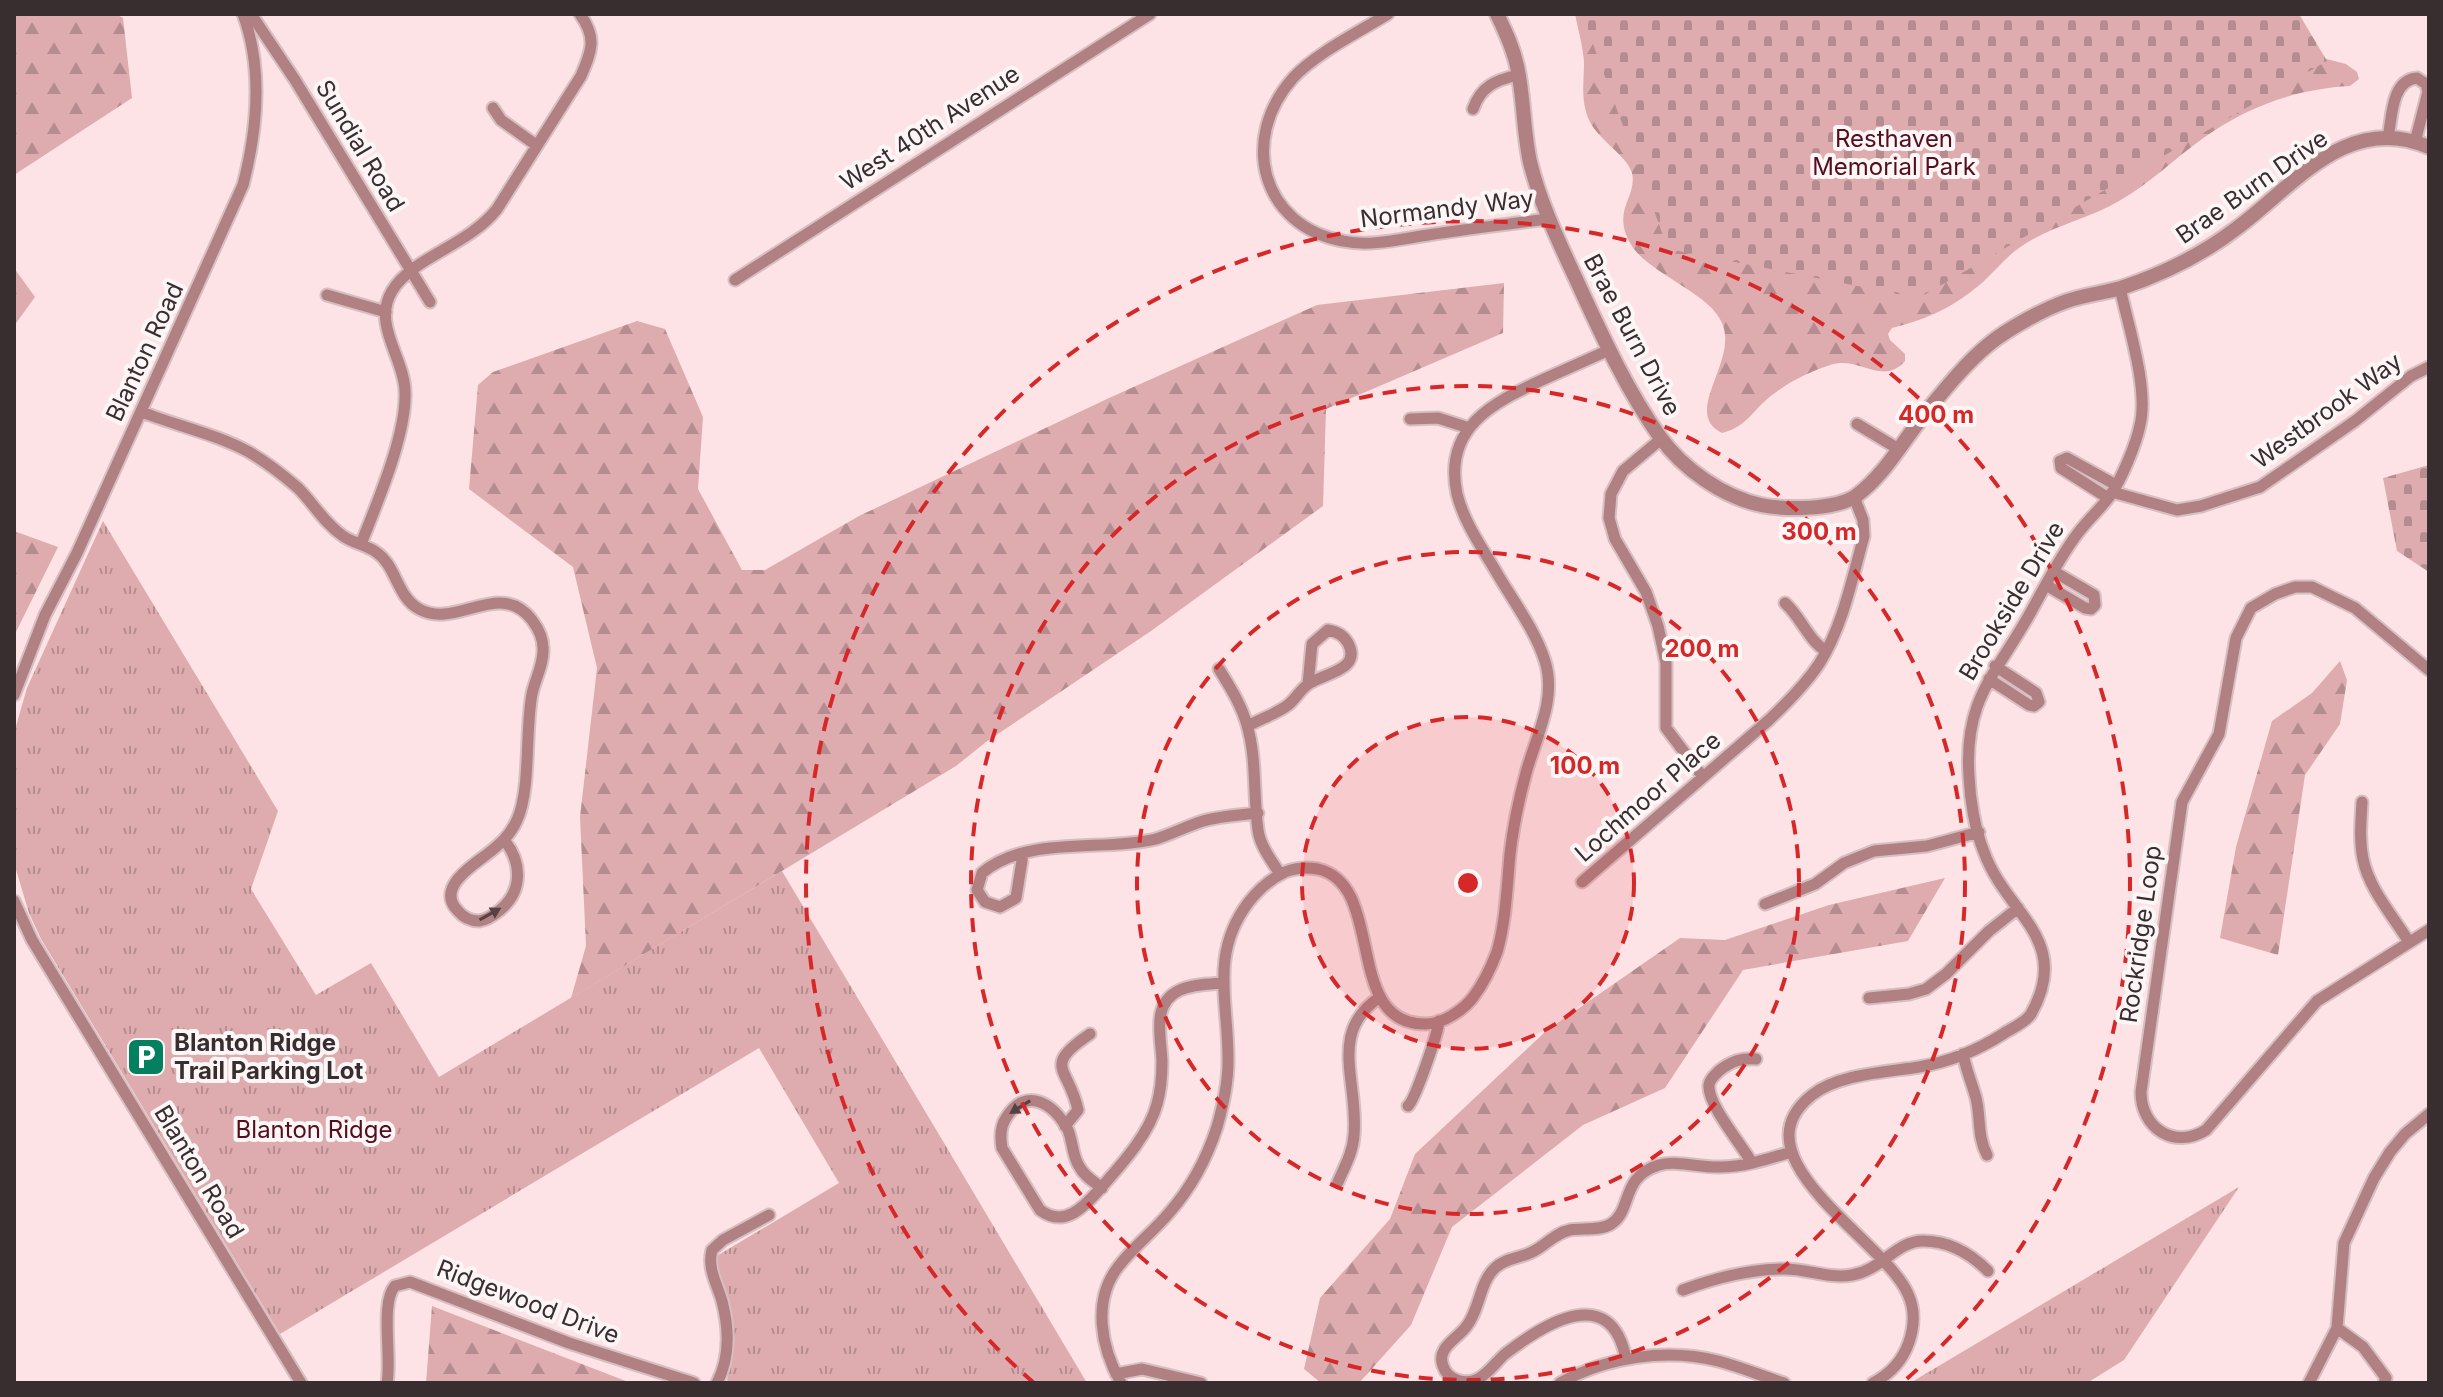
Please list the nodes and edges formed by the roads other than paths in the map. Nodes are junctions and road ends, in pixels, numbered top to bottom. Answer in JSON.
{"nodes":[{"id":1,"x":243,"y":14,"type":"edge"},
{"id":2,"x":251,"y":14,"type":"edge"},
{"id":3,"x":580,"y":14,"type":"edge"},
{"id":4,"x":1150,"y":14,"type":"edge"},
{"id":5,"x":1388,"y":14,"type":"edge"},
{"id":6,"x":1497,"y":14,"type":"edge"},
{"id":7,"x":1518,"y":75,"type":"junction"},
{"id":8,"x":493,"y":108,"type":"dead end"},
{"id":9,"x":1473,"y":109,"type":"dead end"},
{"id":10,"x":2388,"y":138,"type":"junction"},
{"id":11,"x":2422,"y":144,"type":"edge"},
{"id":12,"x":536,"y":145,"type":"junction"},
{"id":13,"x":1548,"y":219,"type":"junction"},
{"id":14,"x":411,"y":270,"type":"junction"},
{"id":15,"x":735,"y":280,"type":"dead end"},
{"id":16,"x":2120,"y":288,"type":"junction"},
{"id":17,"x":327,"y":295,"type":"dead end"},
{"id":18,"x":430,"y":302,"type":"dead end"},
{"id":19,"x":386,"y":312,"type":"junction"},
{"id":20,"x":1609,"y":350,"type":"junction"},
{"id":21,"x":2429,"y":367,"type":"edge"},
{"id":22,"x":142,"y":412,"type":"junction"},
{"id":23,"x":1410,"y":419,"type":"dead end"},
{"id":24,"x":1857,"y":424,"type":"dead end"},
{"id":25,"x":1469,"y":428,"type":"junction"},
{"id":26,"x":1661,"y":439,"type":"junction"},
{"id":27,"x":1900,"y":450,"type":"junction"},
{"id":28,"x":2112,"y":492,"type":"junction"},
{"id":29,"x":1854,"y":497,"type":"junction"},
{"id":30,"x":361,"y":544,"type":"junction"},
{"id":31,"x":2053,"y":571,"type":"junction"},
{"id":32,"x":2046,"y":585,"type":"junction"},
{"id":33,"x":1785,"y":603,"type":"dead end"},
{"id":34,"x":1826,"y":651,"type":"junction"},
{"id":35,"x":1995,"y":666,"type":"junction"},
{"id":36,"x":1219,"y":669,"type":"dead end"},
{"id":37,"x":2429,"y":670,"type":"edge"},
{"id":38,"x":1989,"y":679,"type":"junction"},
{"id":39,"x":1308,"y":684,"type":"junction"},
{"id":40,"x":14,"y":695,"type":"edge"},
{"id":41,"x":1248,"y":726,"type":"junction"},
{"id":42,"x":1703,"y":777,"type":"junction"},
{"id":43,"x":2362,"y":802,"type":"dead end"},
{"id":44,"x":1258,"y":813,"type":"junction"},
{"id":45,"x":1979,"y":832,"type":"junction"},
{"id":46,"x":505,"y":841,"type":"junction"},
{"id":47,"x":1023,"y":854,"type":"junction"},
{"id":48,"x":1280,"y":874,"type":"junction"},
{"id":49,"x":1582,"y":882,"type":"dead end"},
{"id":50,"x":14,"y":901,"type":"edge"},
{"id":51,"x":1765,"y":904,"type":"dead end"},
{"id":52,"x":2018,"y":908,"type":"junction"},
{"id":53,"x":2429,"y":930,"type":"edge"},
{"id":54,"x":2409,"y":942,"type":"junction"},
{"id":55,"x":1222,"y":983,"type":"junction"},
{"id":56,"x":1380,"y":997,"type":"junction"},
{"id":57,"x":1869,"y":998,"type":"dead end"},
{"id":58,"x":1439,"y":1021,"type":"junction"},
{"id":59,"x":1090,"y":1034,"type":"dead end"},
{"id":60,"x":1963,"y":1054,"type":"junction"},
{"id":61,"x":1756,"y":1059,"type":"dead end"},
{"id":62,"x":1408,"y":1106,"type":"dead end"},
{"id":63,"x":2429,"y":1114,"type":"edge"},
{"id":64,"x":1065,"y":1126,"type":"junction"},
{"id":65,"x":1791,"y":1152,"type":"junction"},
{"id":66,"x":1987,"y":1155,"type":"dead end"},
{"id":67,"x":1752,"y":1163,"type":"junction"},
{"id":68,"x":1338,"y":1182,"type":"dead end"},
{"id":69,"x":1102,"y":1188,"type":"junction"},
{"id":70,"x":769,"y":1215,"type":"dead end"},
{"id":71,"x":1884,"y":1261,"type":"junction"},
{"id":72,"x":1988,"y":1271,"type":"dead end"},
{"id":73,"x":1683,"y":1290,"type":"dead end"},
{"id":74,"x":2337,"y":1328,"type":"junction"},
{"id":75,"x":1626,"y":1359,"type":"junction"},
{"id":76,"x":1118,"y":1378,"type":"edge"},
{"id":77,"x":1764,"y":1380,"type":"edge"},
{"id":78,"x":301,"y":1383,"type":"edge"},
{"id":79,"x":387,"y":1383,"type":"edge"},
{"id":80,"x":694,"y":1383,"type":"edge"},
{"id":81,"x":717,"y":1383,"type":"edge"},
{"id":82,"x":1201,"y":1383,"type":"edge"},
{"id":83,"x":1560,"y":1383,"type":"edge"},
{"id":84,"x":1784,"y":1383,"type":"edge"},
{"id":85,"x":1873,"y":1383,"type":"edge"},
{"id":86,"x":2309,"y":1383,"type":"edge"},
{"id":87,"x":2384,"y":1383,"type":"edge"}],
"edges":[{"from":1,"to":22,"type":"street","name":"Blanton Road"},
{"from":2,"to":14,"type":"street","name":"Sundial Road"},
{"from":3,"to":12,"type":"street"},
{"from":4,"to":15,"type":"street","name":"West 40th Avenue"},
{"from":5,"to":13,"type":"street","name":"Normandy Way"},
{"from":6,"to":7,"type":"street","name":"Brae Burn Drive"},
{"from":7,"to":9,"type":"street"},
{"from":7,"to":13,"type":"street","name":"Brae Burn Drive"},
{"from":8,"to":12,"type":"street"},
{"from":10,"to":11,"type":"street","name":"Brae Burn Drive"},
{"from":10,"to":11,"type":"street"},
{"from":10,"to":16,"type":"street","name":"Brae Burn Drive"},
{"from":12,"to":14,"type":"street"},
{"from":13,"to":20,"type":"street","name":"Brae Burn Drive"},
{"from":14,"to":18,"type":"street","name":"Sundial Road"},
{"from":14,"to":19,"type":"street"},
{"from":16,"to":27,"type":"street","name":"Brae Burn Drive"},
{"from":16,"to":28,"type":"street","name":"Brookside Drive"},
{"from":17,"to":19,"type":"street"},
{"from":19,"to":30,"type":"street"},
{"from":20,"to":25,"type":"street"},
{"from":20,"to":26,"type":"street","name":"Brae Burn Drive"},
{"from":21,"to":28,"type":"street","name":"Westbrook Way"},
{"from":22,"to":30,"type":"street"},
{"from":22,"to":40,"type":"street","name":"Blanton Road"},
{"from":23,"to":25,"type":"street"},
{"from":24,"to":27,"type":"street"},
{"from":25,"to":58,"type":"street"},
{"from":26,"to":29,"type":"street","name":"Brae Burn Drive"},
{"from":26,"to":42,"type":"street"},
{"from":27,"to":29,"type":"street","name":"Brae Burn Drive"},
{"from":28,"to":31,"type":"street","name":"Brookside Drive"},
{"from":29,"to":34,"type":"street","name":"Lochmoor Place"},
{"from":30,"to":46,"type":"street"},
{"from":31,"to":32,"type":"street","name":"Brookside Drive"},
{"from":31,"to":32,"type":"street"},
{"from":32,"to":35,"type":"street","name":"Brookside Drive"},
{"from":33,"to":34,"type":"street"},
{"from":34,"to":42,"type":"street","name":"Lochmoor Place"},
{"from":35,"to":38,"type":"street","name":"Brookside Drive"},
{"from":35,"to":38,"type":"street"},
{"from":36,"to":41,"type":"street"},
{"from":37,"to":54,"type":"street","name":"Rockridge Loop"},
{"from":38,"to":45,"type":"street","name":"Brookside Drive"},
{"from":39,"to":39,"type":"street"},
{"from":39,"to":41,"type":"street"},
{"from":41,"to":44,"type":"street"},
{"from":42,"to":49,"type":"street","name":"Lochmoor Place"},
{"from":43,"to":54,"type":"street"},
{"from":44,"to":47,"type":"street"},
{"from":44,"to":48,"type":"street"},
{"from":45,"to":51,"type":"street"},
{"from":45,"to":52,"type":"street","name":"Brookside Drive"},
{"from":46,"to":46,"type":"street","one_way":true},
{"from":47,"to":47,"type":"street"},
{"from":48,"to":55,"type":"street"},
{"from":48,"to":56,"type":"street"},
{"from":50,"to":78,"type":"street","name":"Blanton Road"},
{"from":52,"to":57,"type":"street"},
{"from":52,"to":60,"type":"street","name":"Brookside Drive"},
{"from":53,"to":54,"type":"street","name":"Rockridge Loop"},
{"from":55,"to":69,"type":"street"},
{"from":55,"to":76,"type":"street"},
{"from":56,"to":58,"type":"street"},
{"from":56,"to":68,"type":"street"},
{"from":58,"to":62,"type":"street"},
{"from":59,"to":64,"type":"street"},
{"from":60,"to":65,"type":"street","name":"Brookside Drive"},
{"from":60,"to":66,"type":"street"},
{"from":61,"to":67,"type":"street"},
{"from":63,"to":74,"type":"street"},
{"from":64,"to":69,"type":"street"},
{"from":64,"to":69,"type":"street","one_way":true},
{"from":65,"to":67,"type":"street"},
{"from":65,"to":71,"type":"street"},
{"from":67,"to":75,"type":"street"},
{"from":70,"to":81,"type":"street"},
{"from":71,"to":72,"type":"street"},
{"from":71,"to":73,"type":"street"},
{"from":71,"to":85,"type":"street"},
{"from":74,"to":86,"type":"street"},
{"from":74,"to":87,"type":"street"},
{"from":75,"to":77,"type":"street"},
{"from":75,"to":83,"type":"street"},
{"from":76,"to":82,"type":"street"},
{"from":77,"to":84,"type":"street"},
{"from":79,"to":80,"type":"street","name":"Ridgewood Drive"}]}
